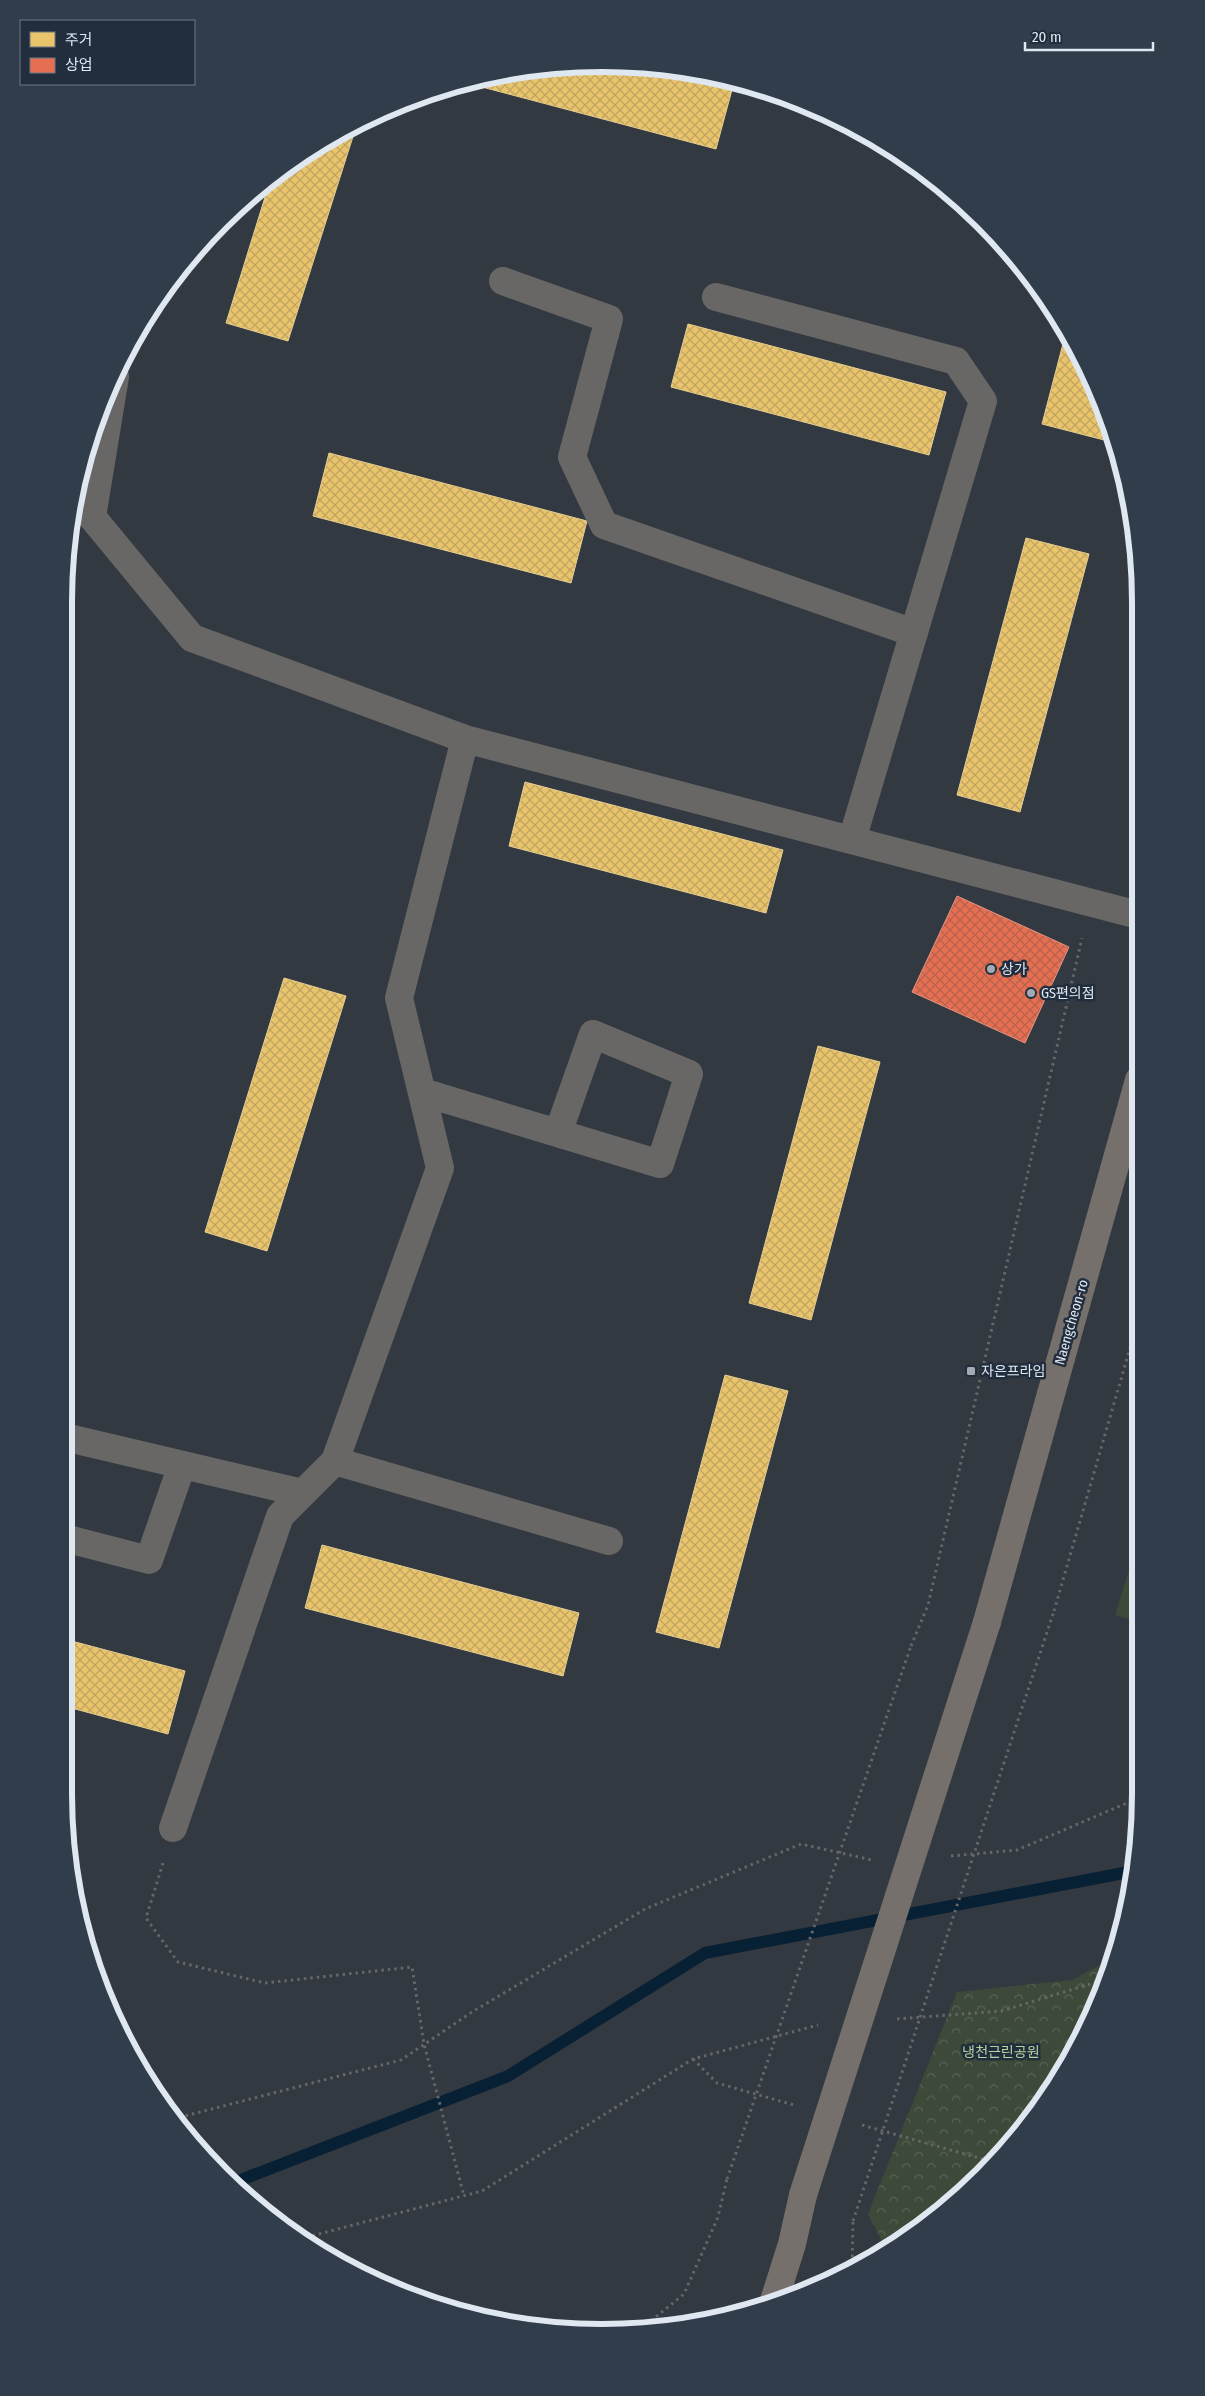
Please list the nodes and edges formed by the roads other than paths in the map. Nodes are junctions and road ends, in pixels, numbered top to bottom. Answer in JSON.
{"nodes":[{"id":1,"x":503,"y":281,"type":"dead end"},
{"id":2,"x":716,"y":297,"type":"dead end"},
{"id":3,"x":110,"y":409,"type":"edge"},
{"id":4,"x":914,"y":633,"type":"junction"},
{"id":5,"x":465,"y":739,"type":"junction"},
{"id":6,"x":852,"y":840,"type":"junction"},
{"id":7,"x":1132,"y":913,"type":"edge"},
{"id":8,"x":422,"y":1092,"type":"junction"},
{"id":9,"x":1132,"y":1105,"type":"edge"},
{"id":10,"x":558,"y":1134,"type":"junction"},
{"id":11,"x":73,"y":1439,"type":"edge"},
{"id":12,"x":335,"y":1461,"type":"junction"},
{"id":13,"x":182,"y":1465,"type":"junction"},
{"id":14,"x":302,"y":1492,"type":"junction"},
{"id":15,"x":73,"y":1540,"type":"edge"},
{"id":16,"x":609,"y":1541,"type":"dead end"},
{"id":17,"x":173,"y":1828,"type":"road end"},
{"id":18,"x":776,"y":2294,"type":"edge"}],
"edges":[{"from":1,"to":4,"type":"lane"},
{"from":2,"to":4,"type":"lane"},
{"from":3,"to":5,"type":"lane"},
{"from":4,"to":6,"type":"lane"},
{"from":5,"to":6,"type":"lane"},
{"from":5,"to":8,"type":"lane"},
{"from":6,"to":7,"type":"lane"},
{"from":8,"to":10,"type":"lane"},
{"from":8,"to":12,"type":"lane"},
{"from":9,"to":18,"type":"main road","name":"Naengcheon-ro","bridge":true},
{"from":10,"to":10,"type":"lane"},
{"from":11,"to":13,"type":"lane"},
{"from":12,"to":14,"type":"lane"},
{"from":12,"to":16,"type":"lane"},
{"from":13,"to":14,"type":"lane"},
{"from":13,"to":15,"type":"lane"},
{"from":14,"to":17,"type":"lane"}]}
